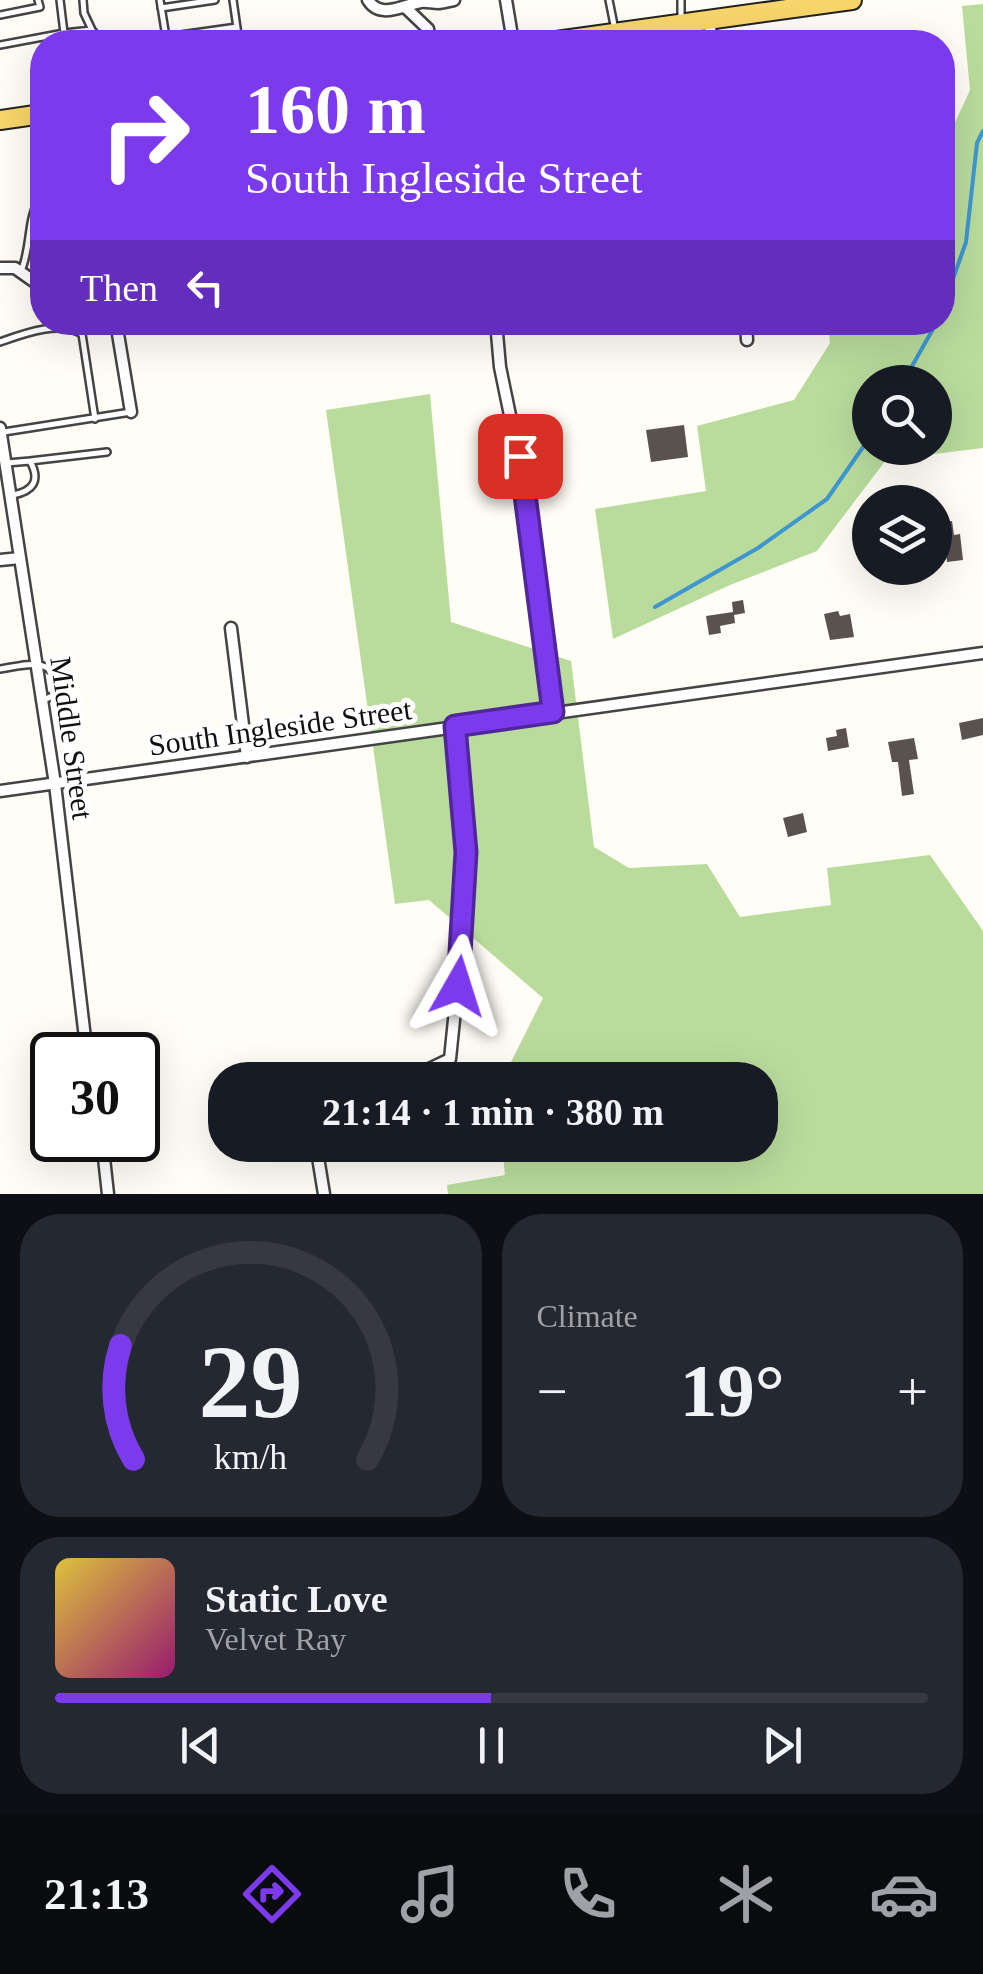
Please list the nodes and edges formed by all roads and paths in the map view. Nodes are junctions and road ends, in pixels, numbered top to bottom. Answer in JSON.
{"nodes":[{"id":1,"x":38,"y":0,"type":"edge"},
{"id":2,"x":60,"y":0,"type":"edge"},
{"id":3,"x":83,"y":0,"type":"edge"},
{"id":4,"x":215,"y":0,"type":"edge"},
{"id":5,"x":233,"y":0,"type":"edge"},
{"id":6,"x":368,"y":0,"type":"edge"},
{"id":7,"x":454,"y":0,"type":"edge"},
{"id":8,"x":506,"y":0,"type":"edge"},
{"id":9,"x":609,"y":0,"type":"edge"},
{"id":10,"x":681,"y":0,"type":"edge"},
{"id":11,"x":852,"y":0,"type":"edge"},
{"id":12,"x":160,"y":4,"type":"edge"},
{"id":13,"x":439,"y":4,"type":"junction"},
{"id":14,"x":749,"y":7,"type":"edge"},
{"id":15,"x":406,"y":8,"type":"junction"},
{"id":16,"x":0,"y":15,"type":"edge"},
{"id":17,"x":709,"y":20,"type":"junction"},
{"id":18,"x":682,"y":24,"type":"junction"},
{"id":19,"x":237,"y":27,"type":"junction"},
{"id":20,"x":428,"y":29,"type":"joint"},
{"id":21,"x":64,"y":30,"type":"edge"},
{"id":22,"x":92,"y":30,"type":"edge"},
{"id":23,"x":165,"y":30,"type":"edge"},
{"id":24,"x":216,"y":30,"type":"edge"},
{"id":25,"x":237,"y":30,"type":"edge"},
{"id":26,"x":511,"y":30,"type":"edge"},
{"id":27,"x":615,"y":30,"type":"edge"},
{"id":28,"x":638,"y":30,"type":"edge"},
{"id":29,"x":710,"y":30,"type":"edge"},
{"id":30,"x":30,"y":40,"type":"edge"},
{"id":31,"x":0,"y":45,"type":"edge"},
{"id":32,"x":30,"y":116,"type":"edge"},
{"id":33,"x":0,"y":120,"type":"edge"},
{"id":34,"x":30,"y":240,"type":"edge"},
{"id":35,"x":0,"y":268,"type":"edge"},
{"id":36,"x":21,"y":271,"type":"junction"},
{"id":37,"x":30,"y":278,"type":"edge"},
{"id":38,"x":30,"y":335,"type":"edge"},
{"id":39,"x":82,"y":335,"type":"edge"},
{"id":40,"x":118,"y":335,"type":"edge"},
{"id":41,"x":497,"y":335,"type":"edge"},
{"id":42,"x":747,"y":335,"type":"edge"},
{"id":43,"x":748,"y":340,"type":"dead end"},
{"id":44,"x":0,"y":342,"type":"edge"},
{"id":45,"x":130,"y":412,"type":"joint"},
{"id":46,"x":95,"y":419,"type":"junction"},
{"id":47,"x":0,"y":430,"type":"edge"},
{"id":48,"x":107,"y":452,"type":"dead end"},
{"id":49,"x":3,"y":460,"type":"edge"},
{"id":50,"x":30,"y":461,"type":"junction"},
{"id":51,"x":10,"y":496,"type":"junction"},
{"id":52,"x":20,"y":558,"type":"junction"},
{"id":53,"x":0,"y":560,"type":"edge"},
{"id":54,"x":231,"y":628,"type":"dead end"},
{"id":55,"x":983,"y":653,"type":"edge"},
{"id":56,"x":36,"y":663,"type":"junction"},
{"id":57,"x":0,"y":669,"type":"edge"},
{"id":58,"x":42,"y":701,"type":"junction"},
{"id":59,"x":553,"y":712,"type":"junction"},
{"id":60,"x":455,"y":726,"type":"junction"},
{"id":61,"x":247,"y":757,"type":"junction"},
{"id":62,"x":56,"y":784,"type":"junction"},
{"id":63,"x":0,"y":791,"type":"edge"},
{"id":64,"x":84,"y":1032,"type":"edge"},
{"id":65,"x":444,"y":1062,"type":"edge"},
{"id":66,"x":104,"y":1162,"type":"edge"},
{"id":67,"x":319,"y":1162,"type":"edge"},
{"id":68,"x":108,"y":1194,"type":"edge"},
{"id":69,"x":324,"y":1194,"type":"edge"}],
"edges":[{"from":1,"to":16,"type":"lane"},
{"from":2,"to":21,"type":"lane"},
{"from":3,"to":22,"type":"lane"},
{"from":4,"to":12,"type":"lane"},
{"from":5,"to":19,"type":"lane"},
{"from":6,"to":15,"type":"street"},
{"from":7,"to":13,"type":"street"},
{"from":8,"to":26,"type":"street"},
{"from":9,"to":27,"type":"lane"},
{"from":10,"to":18,"type":"lane"},
{"from":11,"to":14,"type":"main road"},
{"from":12,"to":23,"type":"lane"},
{"from":13,"to":15,"type":"street"},
{"from":13,"to":20,"type":"street"},
{"from":14,"to":17,"type":"main road"},
{"from":15,"to":20,"type":"street"},
{"from":17,"to":18,"type":"main road"},
{"from":17,"to":29,"type":"street"},
{"from":18,"to":28,"type":"main road"},
{"from":19,"to":24,"type":"lane"},
{"from":19,"to":25,"type":"lane"},
{"from":30,"to":31,"type":"lane"},
{"from":32,"to":33,"type":"main road"},
{"from":34,"to":36,"type":"lane"},
{"from":35,"to":36,"type":"street"},
{"from":36,"to":37,"type":"street"},
{"from":38,"to":44,"type":"lane"},
{"from":39,"to":46,"type":"lane"},
{"from":40,"to":45,"type":"street"},
{"from":41,"to":59,"type":"street"},
{"from":42,"to":43,"type":"street"},
{"from":45,"to":46,"type":"lane"},
{"from":46,"to":47,"type":"lane"},
{"from":47,"to":49,"type":"street","name":"Middle Street"},
{"from":48,"to":50,"type":"lane"},
{"from":49,"to":50,"type":"lane"},
{"from":49,"to":51,"type":"street","name":"Middle Street"},
{"from":50,"to":51,"type":"lane"},
{"from":51,"to":52,"type":"street","name":"Middle Street"},
{"from":52,"to":53,"type":"street"},
{"from":52,"to":56,"type":"street","name":"Middle Street"},
{"from":54,"to":61,"type":"street"},
{"from":55,"to":59,"type":"street","name":"South Ingleside Street"},
{"from":56,"to":57,"type":"lane"},
{"from":56,"to":58,"type":"street","name":"Middle Street"},
{"from":56,"to":58,"type":"lane"},
{"from":58,"to":62,"type":"street","name":"Middle Street"},
{"from":59,"to":60,"type":"street","name":"South Ingleside Street"},
{"from":60,"to":61,"type":"street","name":"South Ingleside Street"},
{"from":60,"to":65,"type":"street"},
{"from":61,"to":62,"type":"street","name":"South Ingleside Street"},
{"from":62,"to":63,"type":"street","name":"South Ingleside Street"},
{"from":62,"to":64,"type":"street","name":"Middle Street"},
{"from":66,"to":68,"type":"street"},
{"from":67,"to":69,"type":"street"}]}
